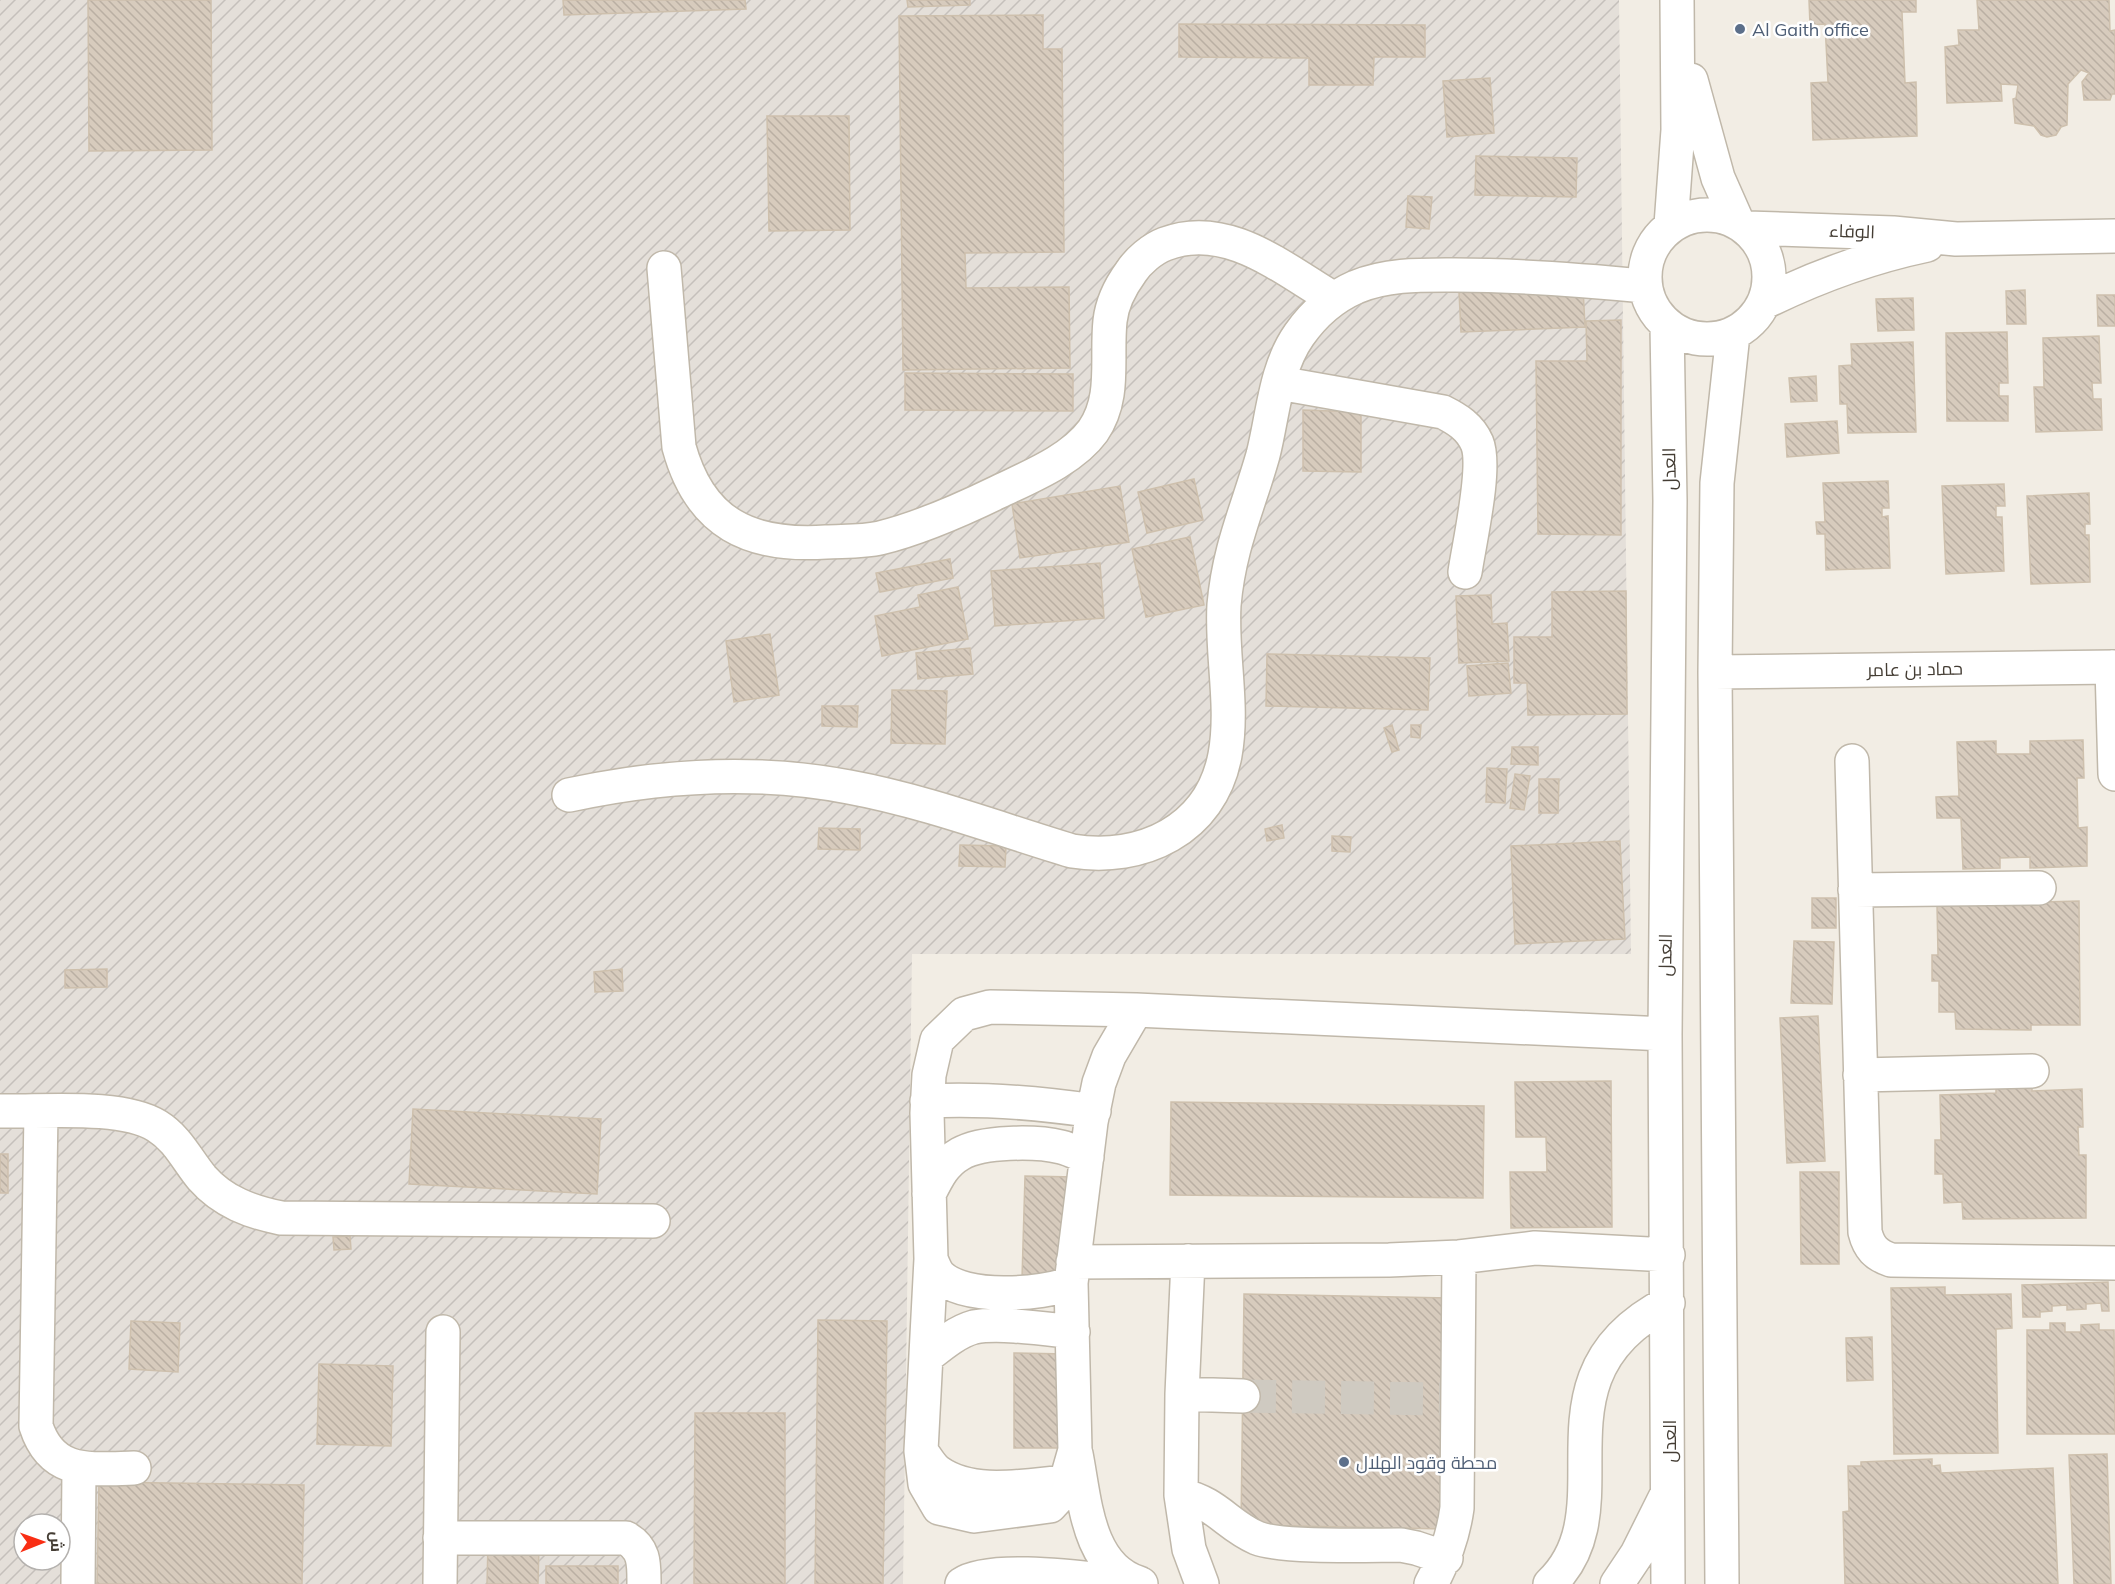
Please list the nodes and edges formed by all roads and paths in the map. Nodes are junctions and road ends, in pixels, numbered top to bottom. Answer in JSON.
{"nodes":[{"id":1,"x":1677,"y":11,"type":"edge"},
{"id":2,"x":1671,"y":225,"type":"junction"},
{"id":3,"x":1742,"y":225,"type":"junction"},
{"id":4,"x":2115,"y":236,"type":"edge"},
{"id":5,"x":1956,"y":239,"type":"junction"},
{"id":6,"x":664,"y":268,"type":"dead end"},
{"id":7,"x":1645,"y":286,"type":"junction"},
{"id":8,"x":1334,"y":299,"type":"junction"},
{"id":9,"x":1765,"y":302,"type":"junction"},
{"id":10,"x":1667,"y":326,"type":"junction"},
{"id":11,"x":1733,"y":334,"type":"junction"},
{"id":12,"x":1279,"y":383,"type":"junction"},
{"id":13,"x":1465,"y":572,"type":"dead end"},
{"id":14,"x":2114,"y":667,"type":"edge"},
{"id":15,"x":1714,"y":672,"type":"junction"},
{"id":16,"x":1852,"y":761,"type":"dead end"},
{"id":17,"x":2115,"y":774,"type":"edge"},
{"id":18,"x":569,"y":795,"type":"dead end"},
{"id":19,"x":2039,"y":888,"type":"dead end"},
{"id":20,"x":1855,"y":890,"type":"junction"},
{"id":21,"x":1136,"y":1010,"type":"junction"},
{"id":22,"x":1665,"y":1034,"type":"junction"},
{"id":23,"x":2032,"y":1071,"type":"dead end"},
{"id":24,"x":1860,"y":1075,"type":"junction"},
{"id":25,"x":927,"y":1101,"type":"junction"},
{"id":26,"x":0,"y":1111,"type":"edge"},
{"id":27,"x":1094,"y":1111,"type":"junction"},
{"id":28,"x":41,"y":1112,"type":"junction"},
{"id":29,"x":1087,"y":1157,"type":"junction"},
{"id":30,"x":929,"y":1194,"type":"junction"},
{"id":31,"x":653,"y":1221,"type":"dead end"},
{"id":32,"x":1668,"y":1255,"type":"junction"},
{"id":33,"x":1459,"y":1257,"type":"junction"},
{"id":34,"x":931,"y":1259,"type":"junction"},
{"id":35,"x":1188,"y":1261,"type":"junction"},
{"id":36,"x":2115,"y":1263,"type":"edge"},
{"id":37,"x":1072,"y":1272,"type":"junction"},
{"id":38,"x":1668,"y":1303,"type":"junction"},
{"id":39,"x":443,"y":1332,"type":"dead end"},
{"id":40,"x":1073,"y":1332,"type":"junction"},
{"id":41,"x":926,"y":1357,"type":"junction"},
{"id":42,"x":1182,"y":1394,"type":"junction"},
{"id":43,"x":1243,"y":1396,"type":"tunnel mouth"},
{"id":44,"x":1075,"y":1450,"type":"junction"},
{"id":45,"x":134,"y":1468,"type":"dead end"},
{"id":46,"x":79,"y":1469,"type":"junction"},
{"id":47,"x":1669,"y":1489,"type":"junction"},
{"id":48,"x":1181,"y":1495,"type":"junction"},
{"id":49,"x":440,"y":1538,"type":"junction"},
{"id":50,"x":1438,"y":1571,"type":"edge"},
{"id":51,"x":78,"y":1584,"type":"edge"},
{"id":52,"x":440,"y":1584,"type":"edge"},
{"id":53,"x":644,"y":1584,"type":"edge"},
{"id":54,"x":962,"y":1584,"type":"edge"},
{"id":55,"x":1142,"y":1584,"type":"edge"},
{"id":56,"x":1202,"y":1584,"type":"edge"},
{"id":57,"x":1550,"y":1584,"type":"edge"},
{"id":58,"x":1617,"y":1584,"type":"edge"},
{"id":59,"x":1668,"y":1584,"type":"edge"},
{"id":60,"x":1722,"y":1584,"type":"edge"}],
"edges":[{"from":1,"to":2,"type":"street"},
{"from":1,"to":3,"type":"street"},
{"from":2,"to":3,"type":"street"},
{"from":2,"to":7,"type":"street"},
{"from":3,"to":5,"type":"street","name":"الوفاء"},
{"from":3,"to":9,"type":"street"},
{"from":4,"to":5,"type":"street","name":"الوفاء"},
{"from":5,"to":9,"type":"street","name":"الوفاء"},
{"from":6,"to":8,"type":"street"},
{"from":7,"to":8,"type":"street"},
{"from":7,"to":10,"type":"street"},
{"from":8,"to":12,"type":"street"},
{"from":9,"to":11,"type":"street"},
{"from":10,"to":11,"type":"street"},
{"from":10,"to":22,"type":"street","name":"العدل"},
{"from":11,"to":15,"type":"street"},
{"from":12,"to":13,"type":"street"},
{"from":12,"to":18,"type":"street"},
{"from":14,"to":15,"type":"street","name":"حماد بن عامر"},
{"from":14,"to":17,"type":"street"},
{"from":15,"to":60,"type":"street"},
{"from":16,"to":20,"type":"street"},
{"from":19,"to":20,"type":"street"},
{"from":20,"to":24,"type":"street"},
{"from":21,"to":22,"type":"street"},
{"from":21,"to":25,"type":"street"},
{"from":21,"to":27,"type":"street"},
{"from":22,"to":32,"type":"street","name":"العدل"},
{"from":23,"to":24,"type":"street"},
{"from":24,"to":36,"type":"street"},
{"from":25,"to":27,"type":"street"},
{"from":25,"to":30,"type":"street"},
{"from":26,"to":28,"type":"street"},
{"from":27,"to":29,"type":"street"},
{"from":28,"to":31,"type":"street"},
{"from":28,"to":46,"type":"street"},
{"from":29,"to":30,"type":"street"},
{"from":29,"to":37,"type":"street"},
{"from":30,"to":34,"type":"street"},
{"from":32,"to":33,"type":"street"},
{"from":32,"to":38,"type":"street","name":"العدل"},
{"from":33,"to":35,"type":"street"},
{"from":33,"to":50,"type":"street"},
{"from":34,"to":37,"type":"street"},
{"from":34,"to":41,"type":"street"},
{"from":35,"to":37,"type":"street"},
{"from":35,"to":42,"type":"street"},
{"from":37,"to":40,"type":"street"},
{"from":38,"to":47,"type":"street","name":"العدل"},
{"from":38,"to":57,"type":"street"},
{"from":39,"to":49,"type":"street"},
{"from":40,"to":41,"type":"street"},
{"from":40,"to":44,"type":"street"},
{"from":41,"to":44,"type":"street"},
{"from":42,"to":43,"type":"street"},
{"from":42,"to":48,"type":"street"},
{"from":44,"to":55,"type":"street"},
{"from":45,"to":46,"type":"street"},
{"from":46,"to":51,"type":"street"},
{"from":47,"to":58,"type":"street"},
{"from":47,"to":59,"type":"street","name":"العدل"},
{"from":48,"to":50,"type":"street"},
{"from":48,"to":56,"type":"street"},
{"from":49,"to":52,"type":"street"},
{"from":49,"to":53,"type":"street"},
{"from":54,"to":55,"type":"street"}]}
